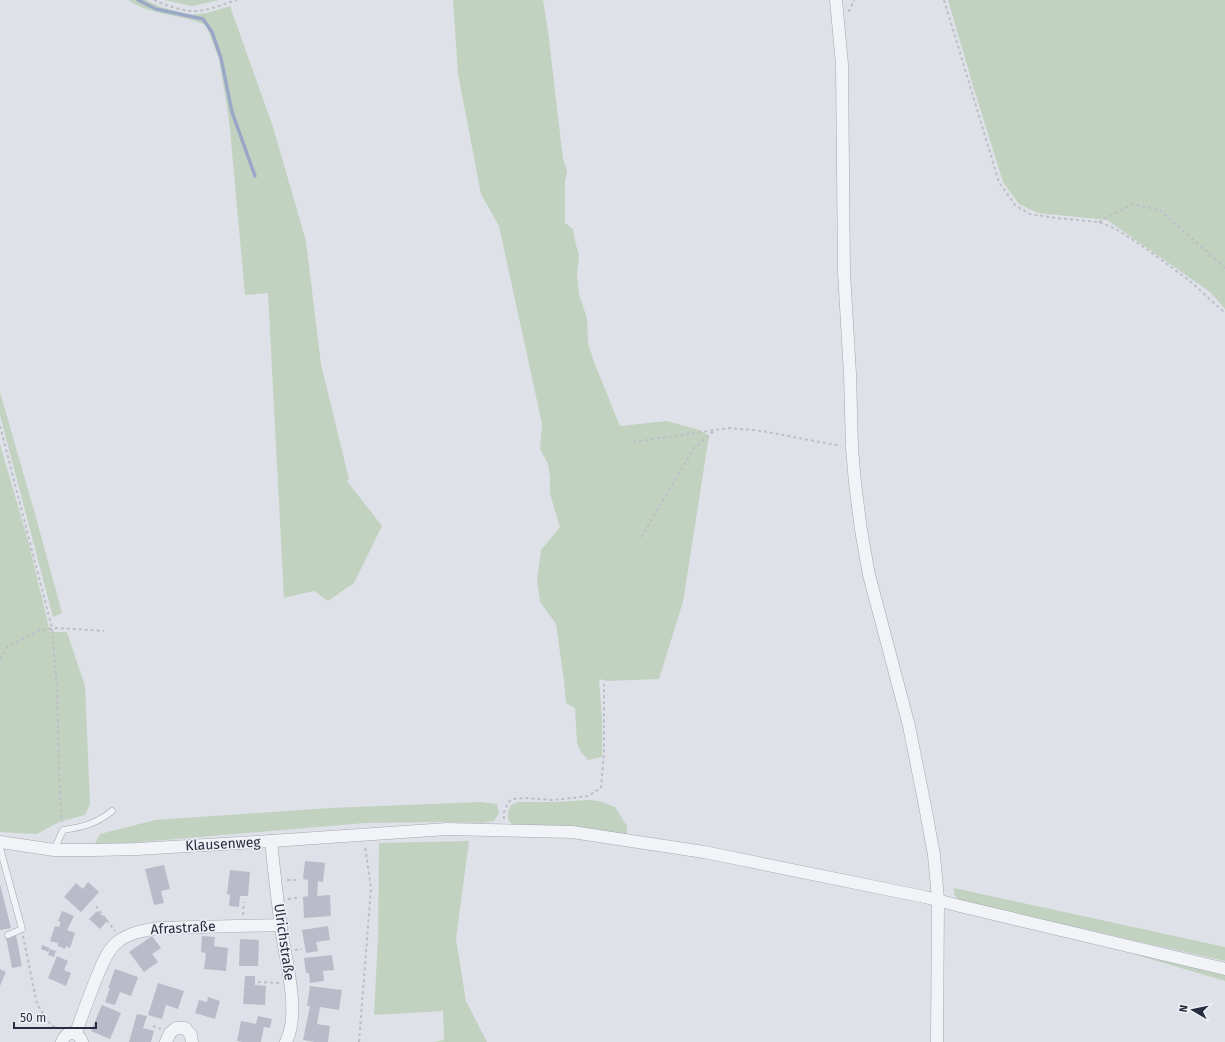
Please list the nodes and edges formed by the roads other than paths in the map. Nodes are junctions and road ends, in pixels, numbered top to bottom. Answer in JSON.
{"nodes":[{"id":1,"x":836,"y":0,"type":"edge"},
{"id":2,"x":112,"y":811,"type":"dead end"},
{"id":3,"x":271,"y":841,"type":"junction"},
{"id":4,"x":0,"y":842,"type":"edge"},
{"id":5,"x":0,"y":848,"type":"edge"},
{"id":6,"x":54,"y":850,"type":"junction"},
{"id":7,"x":938,"y":899,"type":"junction"},
{"id":8,"x":280,"y":925,"type":"junction"},
{"id":9,"x":8,"y":935,"type":"dead end"},
{"id":10,"x":1225,"y":969,"type":"edge"},
{"id":11,"x":71,"y":1038,"type":"edge"},
{"id":12,"x":166,"y":1042,"type":"edge"},
{"id":13,"x":192,"y":1042,"type":"edge"},
{"id":14,"x":286,"y":1042,"type":"edge"},
{"id":15,"x":937,"y":1042,"type":"edge"}],
"edges":[{"from":1,"to":7,"type":"street"},
{"from":2,"to":6,"type":"lane"},
{"from":3,"to":6,"type":"street","name":"Klausenweg"},
{"from":3,"to":7,"type":"street","name":"Klausenweg"},
{"from":3,"to":8,"type":"street","name":"Ulrichstraße"},
{"from":4,"to":6,"type":"street","name":"Klausenweg"},
{"from":5,"to":9,"type":"lane"},
{"from":7,"to":10,"type":"street","name":"Klausenweg"},
{"from":7,"to":15,"type":"street"},
{"from":8,"to":11,"type":"street","name":"Afrastraße"},
{"from":8,"to":14,"type":"street","name":"Ulrichstraße"},
{"from":12,"to":13,"type":"street"}]}
